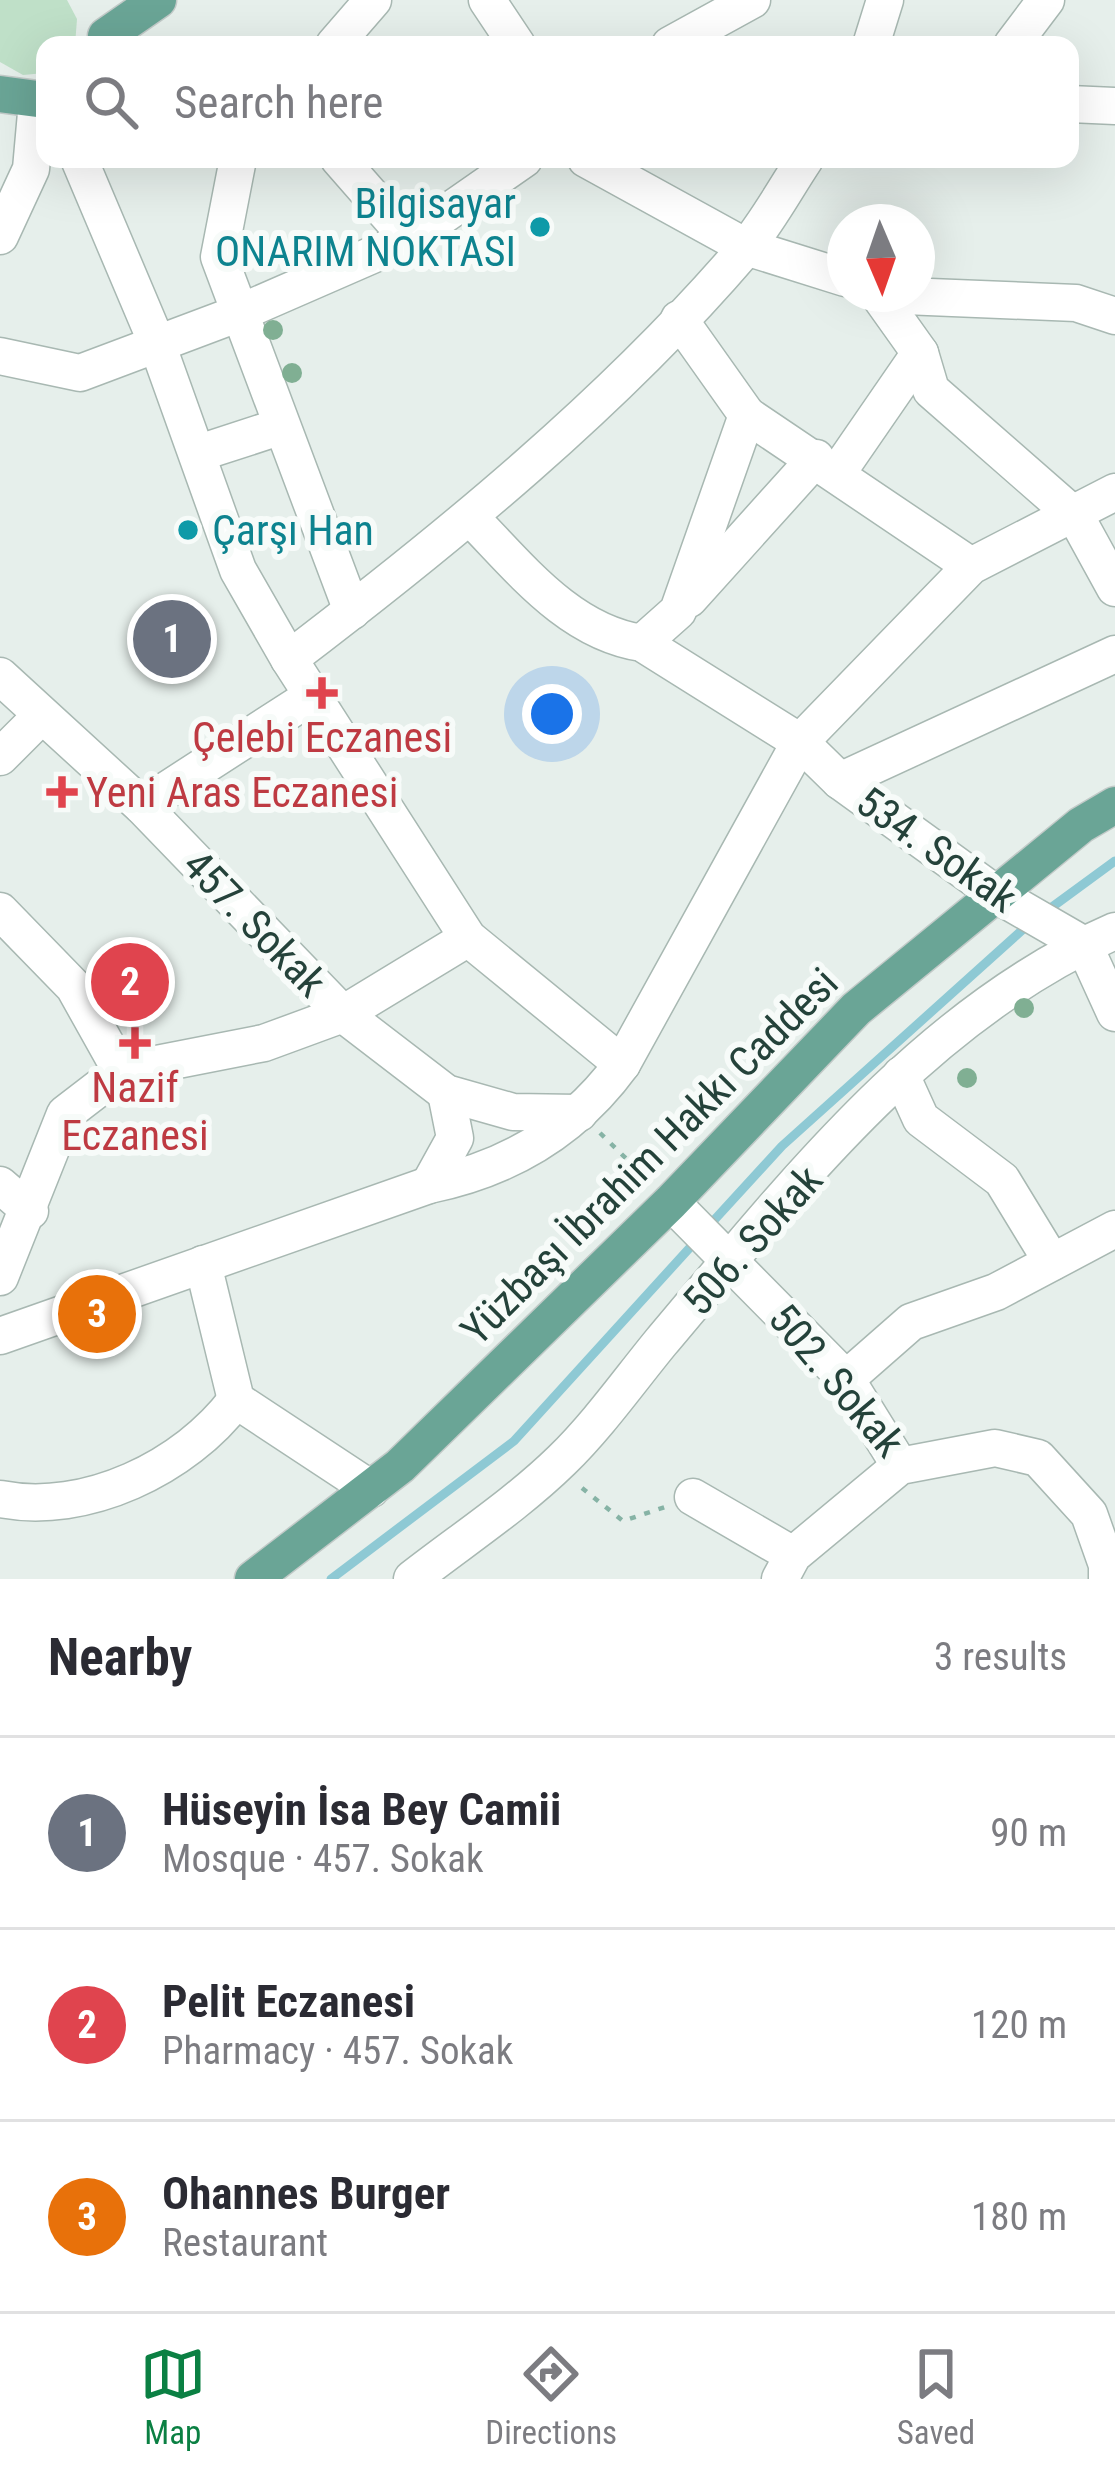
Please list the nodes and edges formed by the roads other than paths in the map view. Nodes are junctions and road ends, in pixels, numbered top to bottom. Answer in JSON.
{"nodes":[{"id":1,"x":158,"y":0,"type":"edge"},
{"id":2,"x":373,"y":0,"type":"edge"},
{"id":3,"x":487,"y":0,"type":"edge"},
{"id":4,"x":752,"y":0,"type":"edge"},
{"id":5,"x":885,"y":0,"type":"edge"},
{"id":6,"x":1046,"y":0,"type":"edge"},
{"id":7,"x":104,"y":27,"type":"edge"},
{"id":8,"x":342,"y":36,"type":"edge"},
{"id":9,"x":511,"y":36,"type":"edge"},
{"id":10,"x":686,"y":36,"type":"edge"},
{"id":11,"x":874,"y":36,"type":"edge"},
{"id":12,"x":1019,"y":36,"type":"edge"},
{"id":13,"x":0,"y":94,"type":"edge"},
{"id":14,"x":36,"y":100,"type":"edge"},
{"id":15,"x":1079,"y":104,"type":"edge"},
{"id":16,"x":1115,"y":106,"type":"edge"},
{"id":17,"x":36,"y":139,"type":"edge"},
{"id":18,"x":83,"y":168,"type":"edge"},
{"id":19,"x":236,"y":168,"type":"edge"},
{"id":20,"x":347,"y":168,"type":"edge"},
{"id":21,"x":511,"y":168,"type":"edge"},
{"id":22,"x":602,"y":168,"type":"edge"},
{"id":23,"x":799,"y":168,"type":"edge"},
{"id":24,"x":0,"y":236,"type":"edge"},
{"id":25,"x":409,"y":239,"type":"junction"},
{"id":26,"x":746,"y":247,"type":"junction"},
{"id":27,"x":827,"y":272,"type":"edge"},
{"id":28,"x":935,"y":297,"type":"edge"},
{"id":29,"x":891,"y":312,"type":"edge"},
{"id":30,"x":237,"y":314,"type":"junction"},
{"id":31,"x":1115,"y":316,"type":"edge"},
{"id":32,"x":679,"y":319,"type":"junction"},
{"id":33,"x":156,"y":341,"type":"junction"},
{"id":34,"x":920,"y":353,"type":"junction"},
{"id":35,"x":0,"y":356,"type":"edge"},
{"id":36,"x":747,"y":415,"type":"junction"},
{"id":37,"x":279,"y":427,"type":"junction"},
{"id":38,"x":199,"y":453,"type":"junction"},
{"id":39,"x":827,"y":465,"type":"junction"},
{"id":40,"x":1115,"y":492,"type":"edge"},
{"id":41,"x":1076,"y":517,"type":"junction"},
{"id":42,"x":471,"y":518,"type":"junction"},
{"id":43,"x":970,"y":566,"type":"junction"},
{"id":44,"x":1115,"y":588,"type":"edge"},
{"id":45,"x":352,"y":610,"type":"junction"},
{"id":46,"x":678,"y":611,"type":"junction"},
{"id":47,"x":642,"y":643,"type":"junction"},
{"id":48,"x":1115,"y":654,"type":"edge"},
{"id":49,"x":289,"y":658,"type":"junction"},
{"id":50,"x":0,"y":676,"type":"edge"},
{"id":51,"x":312,"y":696,"type":"junction"},
{"id":52,"x":40,"y":717,"type":"junction"},
{"id":53,"x":800,"y":742,"type":"junction"},
{"id":54,"x":0,"y":757,"type":"edge"},
{"id":55,"x":840,"y":781,"type":"junction"},
{"id":56,"x":1115,"y":805,"type":"edge"},
{"id":57,"x":142,"y":806,"type":"junction"},
{"id":58,"x":999,"y":896,"type":"junction"},
{"id":59,"x":0,"y":911,"type":"edge"},
{"id":60,"x":468,"y":938,"type":"junction"},
{"id":61,"x":1099,"y":938,"type":"edge"},
{"id":62,"x":1115,"y":1013,"type":"edge"},
{"id":63,"x":343,"y":1014,"type":"junction"},
{"id":64,"x":622,"y":1064,"type":"junction"},
{"id":65,"x":121,"y":1072,"type":"junction"},
{"id":66,"x":901,"y":1076,"type":"junction"},
{"id":67,"x":446,"y":1093,"type":"junction"},
{"id":68,"x":579,"y":1113,"type":"junction"},
{"id":69,"x":0,"y":1185,"type":"edge"},
{"id":70,"x":429,"y":1185,"type":"junction"},
{"id":71,"x":30,"y":1211,"type":"junction"},
{"id":72,"x":684,"y":1215,"type":"junction"},
{"id":73,"x":1115,"y":1229,"type":"edge"},
{"id":74,"x":729,"y":1256,"type":"junction"},
{"id":75,"x":1052,"y":1262,"type":"junction"},
{"id":76,"x":203,"y":1264,"type":"junction"},
{"id":77,"x":0,"y":1277,"type":"edge"},
{"id":78,"x":0,"y":1336,"type":"edge"},
{"id":79,"x":846,"y":1379,"type":"junction"},
{"id":80,"x":236,"y":1400,"type":"junction"},
{"id":81,"x":900,"y":1466,"type":"junction"},
{"id":82,"x":371,"y":1489,"type":"junction"},
{"id":83,"x":693,"y":1498,"type":"road end"},
{"id":84,"x":0,"y":1499,"type":"edge"},
{"id":85,"x":786,"y":1567,"type":"edge"},
{"id":86,"x":253,"y":1579,"type":"edge"},
{"id":87,"x":412,"y":1579,"type":"edge"},
{"id":88,"x":1107,"y":1579,"type":"edge"}],
"edges":[{"from":1,"to":7,"type":"main road"},
{"from":2,"to":8,"type":"street"},
{"from":3,"to":9,"type":"street"},
{"from":4,"to":10,"type":"street"},
{"from":5,"to":11,"type":"street"},
{"from":6,"to":12,"type":"street"},
{"from":13,"to":14,"type":"main road"},
{"from":15,"to":16,"type":"street"},
{"from":17,"to":24,"type":"street"},
{"from":18,"to":33,"type":"street"},
{"from":19,"to":30,"type":"street"},
{"from":20,"to":25,"type":"street"},
{"from":21,"to":25,"type":"street"},
{"from":22,"to":26,"type":"street"},
{"from":23,"to":26,"type":"street"},
{"from":25,"to":30,"type":"street"},
{"from":26,"to":27,"type":"street"},
{"from":26,"to":32,"type":"street"},
{"from":28,"to":31,"type":"street"},
{"from":29,"to":34,"type":"street"},
{"from":30,"to":33,"type":"street"},
{"from":30,"to":37,"type":"street"},
{"from":32,"to":36,"type":"street"},
{"from":32,"to":42,"type":"street"},
{"from":33,"to":35,"type":"street"},
{"from":33,"to":38,"type":"street"},
{"from":34,"to":39,"type":"street"},
{"from":34,"to":41,"type":"street"},
{"from":36,"to":39,"type":"street"},
{"from":36,"to":46,"type":"street"},
{"from":37,"to":38,"type":"street"},
{"from":37,"to":45,"type":"street"},
{"from":38,"to":49,"type":"street"},
{"from":39,"to":43,"type":"street"},
{"from":39,"to":46,"type":"street"},
{"from":40,"to":41,"type":"street"},
{"from":41,"to":43,"type":"street"},
{"from":41,"to":44,"type":"street"},
{"from":42,"to":45,"type":"street"},
{"from":42,"to":47,"type":"street","name":"534. Sokak"},
{"from":43,"to":53,"type":"street"},
{"from":45,"to":49,"type":"street"},
{"from":46,"to":47,"type":"street"},
{"from":47,"to":53,"type":"street","name":"534. Sokak"},
{"from":48,"to":55,"type":"street"},
{"from":49,"to":51,"type":"street"},
{"from":50,"to":52,"type":"street","name":"457. Sokak"},
{"from":51,"to":57,"type":"street"},
{"from":51,"to":60,"type":"street"},
{"from":52,"to":54,"type":"street"},
{"from":52,"to":57,"type":"street","name":"457. Sokak"},
{"from":53,"to":55,"type":"street","name":"534. Sokak"},
{"from":53,"to":64,"type":"street"},
{"from":55,"to":58,"type":"street","name":"534. Sokak"},
{"from":56,"to":58,"type":"main road","name":"Yüzbaşı İbrahim Hakkı Caddesi"},
{"from":57,"to":63,"type":"street","name":"457. Sokak"},
{"from":58,"to":61,"type":"street","name":"534. Sokak"},
{"from":58,"to":72,"type":"main road","name":"Yüzbaşı İbrahim Hakkı Caddesi"},
{"from":59,"to":65,"type":"street"},
{"from":60,"to":63,"type":"street"},
{"from":60,"to":64,"type":"street"},
{"from":61,"to":62,"type":"street"},
{"from":61,"to":66,"type":"street","name":"506. Sokak"},
{"from":63,"to":65,"type":"street"},
{"from":63,"to":67,"type":"street","name":"457. Sokak"},
{"from":64,"to":68,"type":"street"},
{"from":65,"to":71,"type":"street"},
{"from":66,"to":74,"type":"street","name":"506. Sokak"},
{"from":66,"to":75,"type":"street"},
{"from":67,"to":68,"type":"street"},
{"from":67,"to":70,"type":"street"},
{"from":68,"to":70,"type":"street"},
{"from":69,"to":71,"type":"street"},
{"from":70,"to":76,"type":"street"},
{"from":71,"to":77,"type":"street"},
{"from":72,"to":74,"type":"street","name":"502. Sokak"},
{"from":72,"to":82,"type":"main road","name":"Yüzbaşı İbrahim Hakkı Caddesi"},
{"from":73,"to":75,"type":"street"},
{"from":74,"to":79,"type":"street","name":"502. Sokak"},
{"from":74,"to":87,"type":"street","name":"506. Sokak"},
{"from":75,"to":79,"type":"street"},
{"from":76,"to":78,"type":"street"},
{"from":76,"to":80,"type":"street"},
{"from":79,"to":81,"type":"street","name":"502. Sokak"},
{"from":80,"to":82,"type":"street"},
{"from":80,"to":84,"type":"street"},
{"from":81,"to":85,"type":"street"},
{"from":81,"to":88,"type":"street","name":"502. Sokak"},
{"from":82,"to":86,"type":"main road","name":"Yüzbaşı İbrahim Hakkı Caddesi"},
{"from":83,"to":85,"type":"street"}]}
